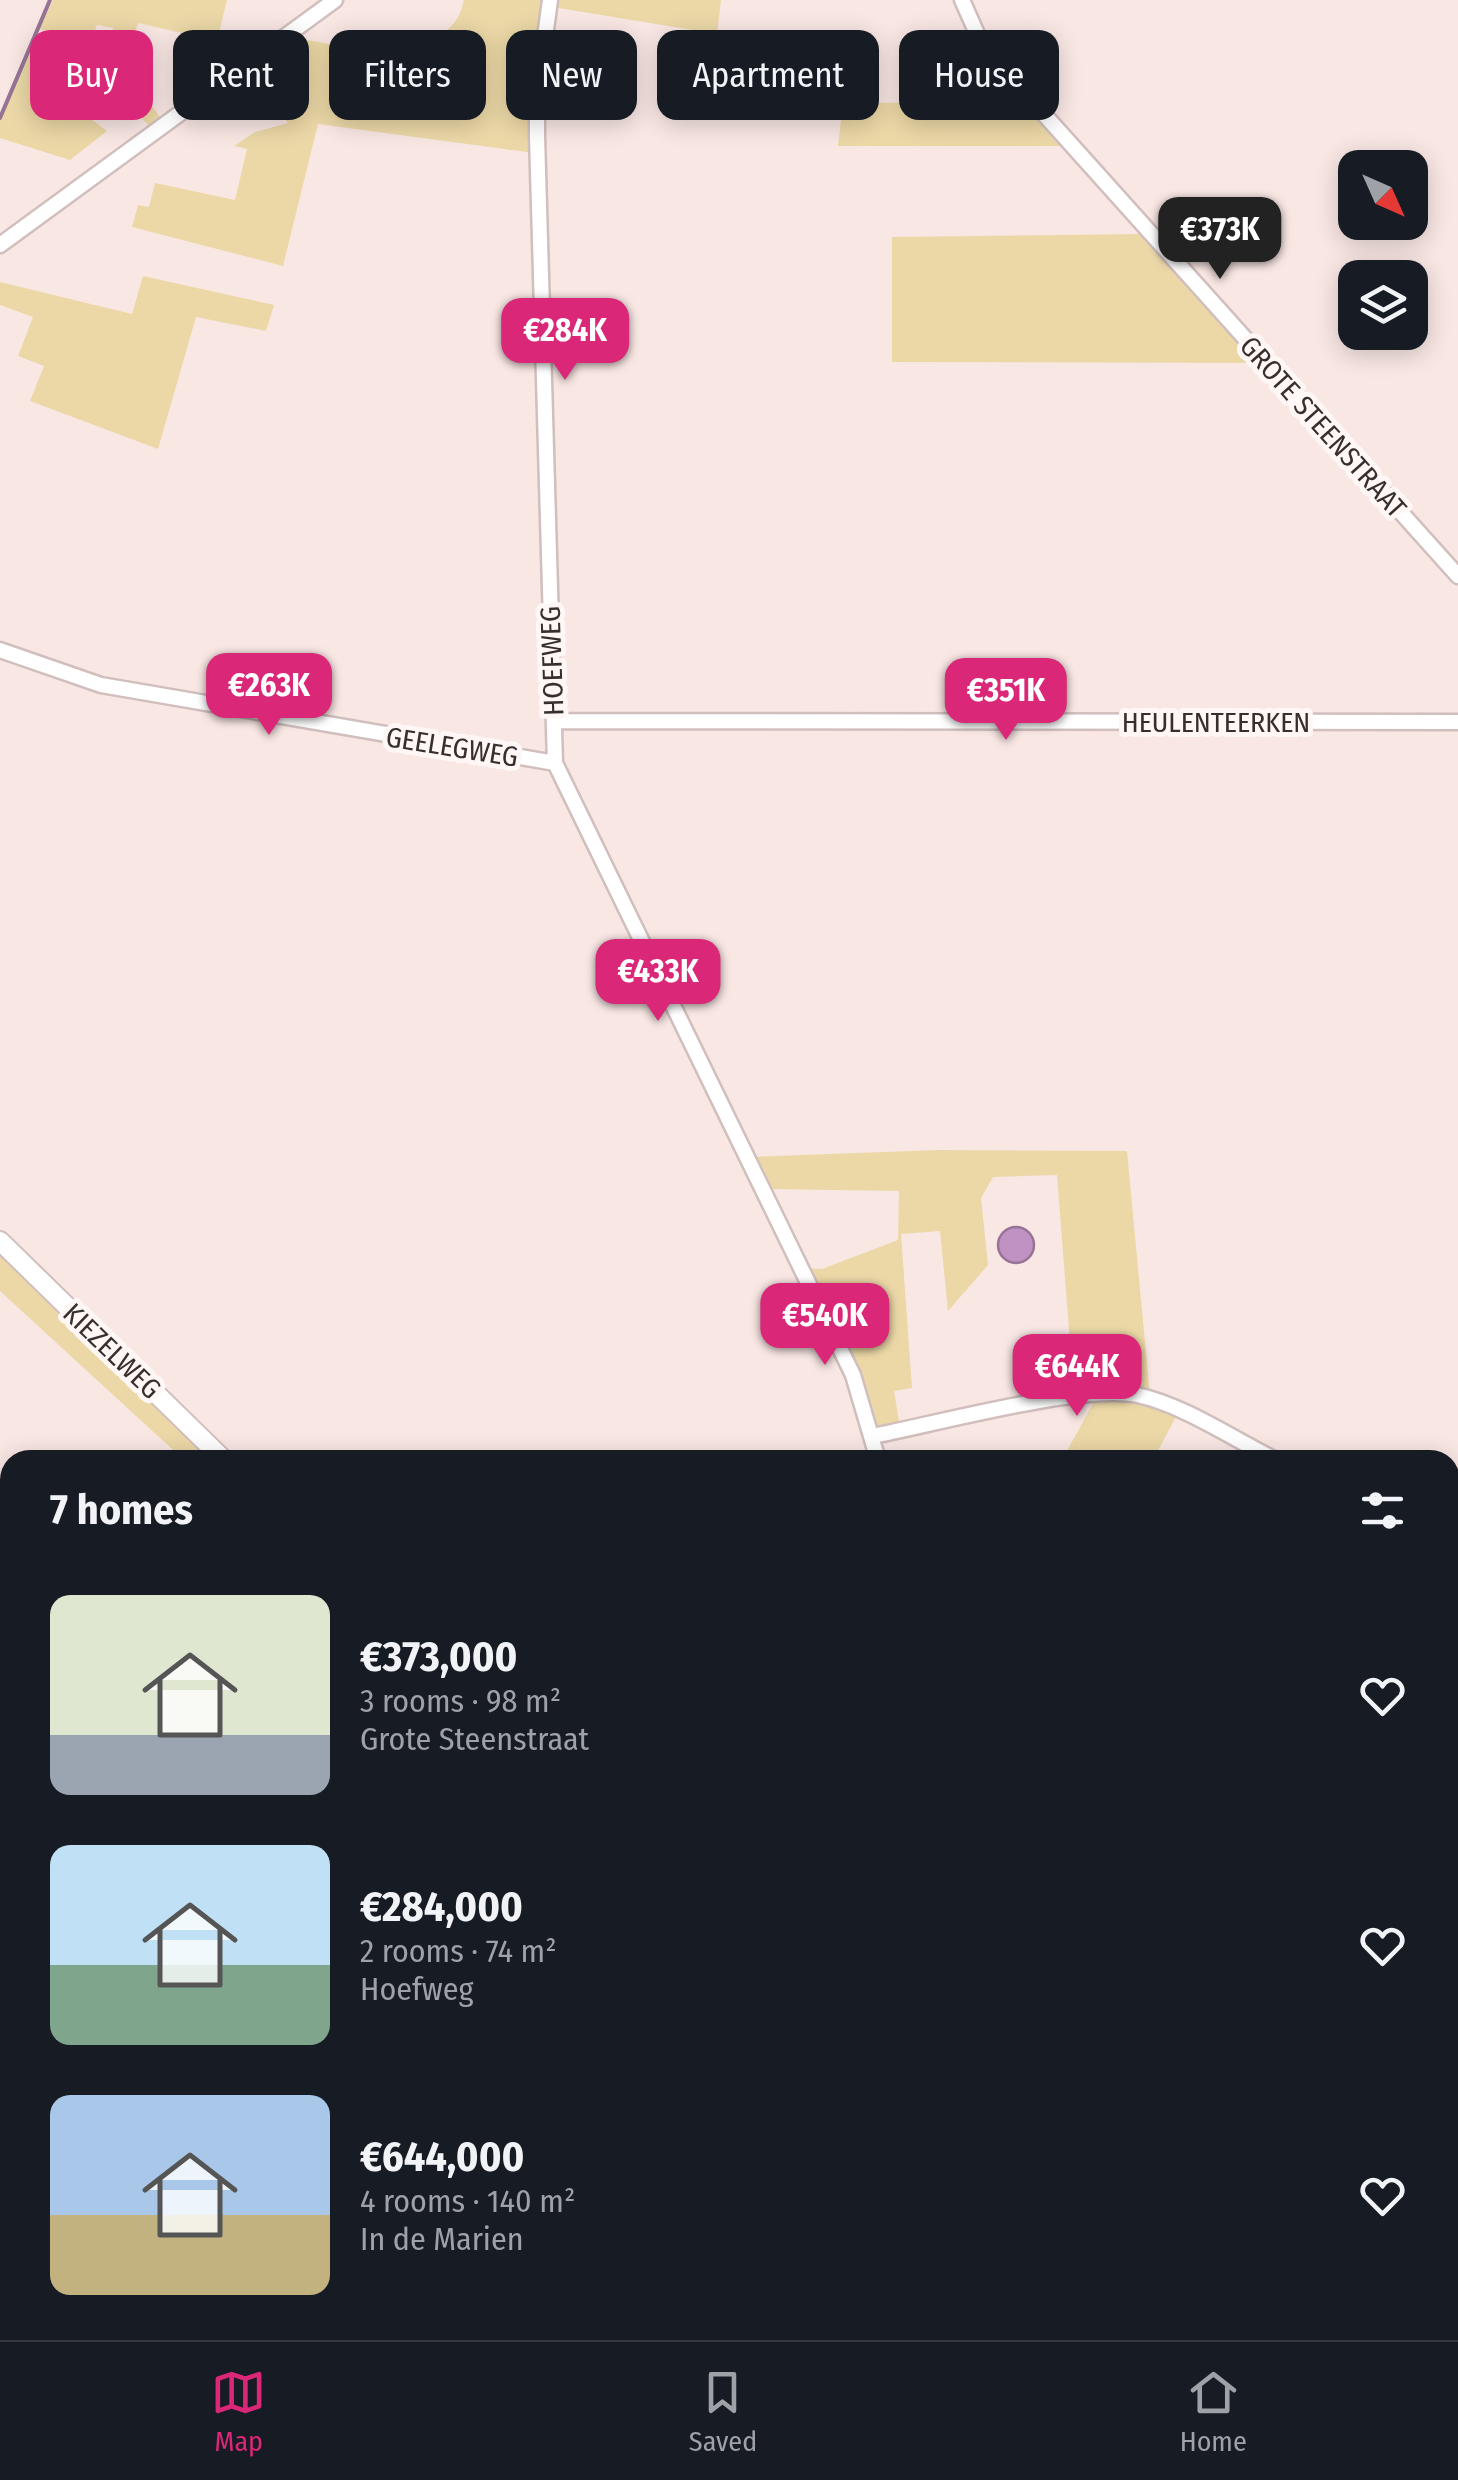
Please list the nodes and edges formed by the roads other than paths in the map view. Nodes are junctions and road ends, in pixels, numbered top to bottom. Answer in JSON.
{"nodes":[{"id":1,"x":335,"y":0,"type":"edge"},
{"id":2,"x":550,"y":0,"type":"edge"},
{"id":3,"x":962,"y":0,"type":"edge"},
{"id":4,"x":0,"y":245,"type":"edge"},
{"id":5,"x":1458,"y":576,"type":"edge"},
{"id":6,"x":0,"y":650,"type":"edge"},
{"id":7,"x":554,"y":721,"type":"junction"},
{"id":8,"x":1458,"y":722,"type":"edge"},
{"id":9,"x":555,"y":763,"type":"junction"},
{"id":10,"x":0,"y":1241,"type":"edge"},
{"id":11,"x":873,"y":1436,"type":"junction"},
{"id":12,"x":214,"y":1450,"type":"edge"},
{"id":13,"x":876,"y":1450,"type":"edge"},
{"id":14,"x":1256,"y":1450,"type":"edge"}],
"edges":[{"from":1,"to":4,"type":"street"},
{"from":2,"to":7,"type":"street","name":"HOEFWEG"},
{"from":3,"to":5,"type":"street","name":"GROTE STEENSTRAAT"},
{"from":6,"to":9,"type":"street","name":"GEELEGWEG"},
{"from":7,"to":8,"type":"street","name":"HEULENTEERKEN"},
{"from":7,"to":9,"type":"street","name":"HOEFWEG"},
{"from":9,"to":11,"type":"street","name":"HOEFWEG"},
{"from":10,"to":12,"type":"main road","name":"KIEZELWEG"},
{"from":11,"to":13,"type":"street","name":"HOEFWEG"},
{"from":11,"to":14,"type":"street"}]}
